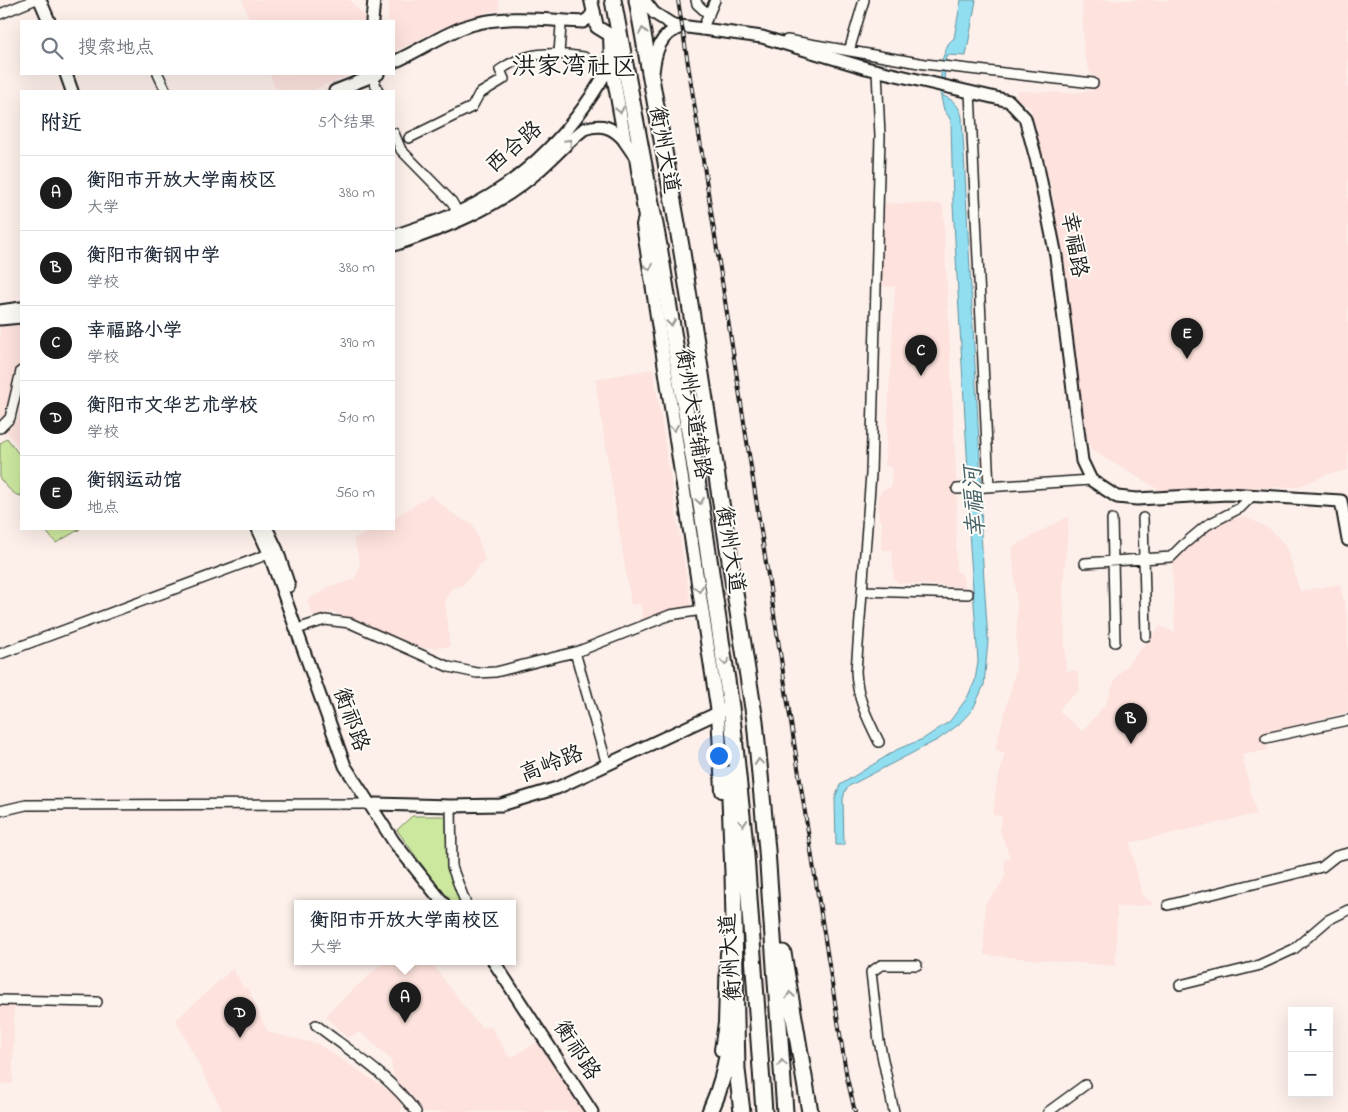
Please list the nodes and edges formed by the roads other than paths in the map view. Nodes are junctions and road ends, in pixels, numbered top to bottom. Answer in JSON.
{"nodes":[{"id":1,"x":34,"y":0,"type":"edge"},
{"id":2,"x":40,"y":0,"type":"edge"},
{"id":3,"x":374,"y":0,"type":"edge"},
{"id":4,"x":378,"y":0,"type":"edge"},
{"id":5,"x":613,"y":0,"type":"edge"},
{"id":6,"x":637,"y":0,"type":"edge"},
{"id":7,"x":644,"y":0,"type":"edge"},
{"id":8,"x":696,"y":0,"type":"edge"},
{"id":9,"x":715,"y":0,"type":"edge"},
{"id":10,"x":864,"y":0,"type":"edge"},
{"id":11,"x":593,"y":6,"type":"edge"},
{"id":12,"x":0,"y":14,"type":"edge"},
{"id":13,"x":709,"y":15,"type":"junction"},
{"id":14,"x":43,"y":20,"type":"edge"},
{"id":15,"x":49,"y":20,"type":"edge"},
{"id":16,"x":372,"y":20,"type":"edge"},
{"id":17,"x":377,"y":20,"type":"edge"},
{"id":18,"x":494,"y":21,"type":"junction"},
{"id":19,"x":561,"y":24,"type":"junction"},
{"id":20,"x":682,"y":27,"type":"junction"},
{"id":21,"x":702,"y":30,"type":"junction"},
{"id":22,"x":609,"y":34,"type":"junction"},
{"id":23,"x":762,"y":37,"type":"junction"},
{"id":24,"x":849,"y":51,"type":"junction"},
{"id":25,"x":559,"y":54,"type":"junction"},
{"id":26,"x":584,"y":57,"type":"dead end"},
{"id":27,"x":395,"y":61,"type":"edge"},
{"id":28,"x":610,"y":63,"type":"junction"},
{"id":29,"x":395,"y":65,"type":"edge"},
{"id":30,"x":877,"y":71,"type":"junction"},
{"id":31,"x":66,"y":75,"type":"edge"},
{"id":32,"x":72,"y":75,"type":"edge"},
{"id":33,"x":158,"y":75,"type":"edge"},
{"id":34,"x":369,"y":75,"type":"edge"},
{"id":35,"x":370,"y":75,"type":"edge"},
{"id":36,"x":372,"y":75,"type":"edge"},
{"id":37,"x":652,"y":82,"type":"junction"},
{"id":38,"x":1093,"y":83,"type":"dead end"},
{"id":39,"x":72,"y":90,"type":"edge"},
{"id":40,"x":78,"y":90,"type":"edge"},
{"id":41,"x":166,"y":90,"type":"edge"},
{"id":42,"x":329,"y":90,"type":"edge"},
{"id":43,"x":337,"y":90,"type":"edge"},
{"id":44,"x":378,"y":90,"type":"edge"},
{"id":45,"x":970,"y":92,"type":"junction"},
{"id":46,"x":395,"y":135,"type":"edge"},
{"id":47,"x":408,"y":138,"type":"dead end"},
{"id":48,"x":625,"y":140,"type":"junction"},
{"id":49,"x":401,"y":150,"type":"junction"},
{"id":50,"x":395,"y":157,"type":"edge"},
{"id":51,"x":640,"y":160,"type":"junction"},
{"id":52,"x":458,"y":213,"type":"junction"},
{"id":53,"x":395,"y":236,"type":"edge"},
{"id":54,"x":395,"y":245,"type":"edge"},
{"id":55,"x":20,"y":308,"type":"edge"},
{"id":56,"x":0,"y":311,"type":"edge"},
{"id":57,"x":20,"y":317,"type":"edge"},
{"id":58,"x":0,"y":320,"type":"edge"},
{"id":59,"x":20,"y":375,"type":"edge"},
{"id":60,"x":0,"y":428,"type":"edge"},
{"id":61,"x":1091,"y":480,"type":"junction"},
{"id":62,"x":987,"y":487,"type":"junction"},
{"id":63,"x":960,"y":488,"type":"dead end"},
{"id":64,"x":1252,"y":496,"type":"junction"},
{"id":65,"x":1143,"y":518,"type":"dead end"},
{"id":66,"x":1112,"y":519,"type":"dead end"},
{"id":67,"x":1347,"y":527,"type":"edge"},
{"id":68,"x":259,"y":530,"type":"edge"},
{"id":69,"x":267,"y":530,"type":"edge"},
{"id":70,"x":1348,"y":540,"type":"edge"},
{"id":71,"x":273,"y":552,"type":"junction"},
{"id":72,"x":1144,"y":559,"type":"junction"},
{"id":73,"x":1113,"y":561,"type":"junction"},
{"id":74,"x":1085,"y":563,"type":"dead end"},
{"id":75,"x":862,"y":591,"type":"junction"},
{"id":76,"x":968,"y":594,"type":"dead end"},
{"id":77,"x":702,"y":610,"type":"junction"},
{"id":78,"x":304,"y":627,"type":"junction"},
{"id":79,"x":1146,"y":636,"type":"dead end"},
{"id":80,"x":1115,"y":642,"type":"dead end"},
{"id":81,"x":575,"y":652,"type":"junction"},
{"id":82,"x":0,"y":654,"type":"edge"},
{"id":83,"x":724,"y":710,"type":"junction"},
{"id":84,"x":1348,"y":720,"type":"edge"},
{"id":85,"x":1266,"y":738,"type":"dead end"},
{"id":86,"x":879,"y":742,"type":"dead end"},
{"id":87,"x":607,"y":765,"type":"junction"},
{"id":88,"x":372,"y":804,"type":"junction"},
{"id":89,"x":451,"y":806,"type":"junction"},
{"id":90,"x":0,"y":811,"type":"edge"},
{"id":91,"x":767,"y":850,"type":"junction"},
{"id":92,"x":1348,"y":853,"type":"edge"},
{"id":93,"x":441,"y":900,"type":"edge"},
{"id":94,"x":445,"y":900,"type":"edge"},
{"id":95,"x":464,"y":900,"type":"edge"},
{"id":96,"x":1168,"y":905,"type":"dead end"},
{"id":97,"x":1348,"y":910,"type":"edge"},
{"id":98,"x":492,"y":965,"type":"edge"},
{"id":99,"x":496,"y":965,"type":"edge"},
{"id":100,"x":917,"y":965,"type":"dead end"},
{"id":101,"x":736,"y":974,"type":"junction"},
{"id":102,"x":1180,"y":985,"type":"dead end"},
{"id":103,"x":0,"y":1000,"type":"edge"},
{"id":104,"x":97,"y":1002,"type":"dead end"},
{"id":105,"x":316,"y":1025,"type":"dead end"},
{"id":106,"x":1085,"y":1085,"type":"dead end"},
{"id":107,"x":416,"y":1112,"type":"edge"},
{"id":108,"x":588,"y":1112,"type":"edge"},
{"id":109,"x":592,"y":1112,"type":"edge"},
{"id":110,"x":703,"y":1112,"type":"edge"},
{"id":111,"x":710,"y":1112,"type":"edge"},
{"id":112,"x":742,"y":1112,"type":"edge"},
{"id":113,"x":764,"y":1112,"type":"edge"},
{"id":114,"x":785,"y":1112,"type":"edge"},
{"id":115,"x":810,"y":1112,"type":"edge"},
{"id":116,"x":894,"y":1112,"type":"edge"},
{"id":117,"x":1048,"y":1112,"type":"edge"}],
"edges":[{"from":1,"to":12,"type":"street"},
{"from":1,"to":14,"type":"street"},
{"from":2,"to":15,"type":"street"},
{"from":3,"to":16,"type":"street"},
{"from":4,"to":17,"type":"street"},
{"from":5,"to":22,"type":"highway","name":"衡州大道"},
{"from":37,"to":6,"type":"highway","name":"衡州大道","one_way":true},
{"from":7,"to":20,"type":"street","name":"幸福路"},
{"from":8,"to":13,"type":"street"},
{"from":9,"to":13,"type":"street"},
{"from":10,"to":24,"type":"street"},
{"from":11,"to":18,"type":"street"},
{"from":11,"to":22,"type":"main road","name":"衡州大道辅路"},
{"from":13,"to":21,"type":"street"},
{"from":18,"to":19,"type":"street"},
{"from":18,"to":27,"type":"street"},
{"from":18,"to":29,"type":"street"},
{"from":19,"to":22,"type":"street"},
{"from":19,"to":25,"type":"street"},
{"from":20,"to":21,"type":"street","name":"幸福路"},
{"from":20,"to":37,"type":"street"},
{"from":21,"to":23,"type":"street","name":"幸福路"},
{"from":22,"to":28,"type":"main road","name":"衡州大道辅路"},
{"from":22,"to":51,"type":"highway","name":"衡州大道"},
{"from":23,"to":24,"type":"street"},
{"from":23,"to":30,"type":"street","name":"幸福路"},
{"from":24,"to":38,"type":"street"},
{"from":25,"to":26,"type":"street"},
{"from":25,"to":47,"type":"street"},
{"from":28,"to":48,"type":"main road","name":"衡州大道辅路","one_way":true},
{"from":28,"to":52,"type":"street","name":"西合路"},
{"from":30,"to":45,"type":"street","name":"幸福路"},
{"from":30,"to":75,"type":"street"},
{"from":31,"to":39,"type":"street"},
{"from":32,"to":40,"type":"street"},
{"from":33,"to":41,"type":"street"},
{"from":34,"to":42,"type":"street"},
{"from":35,"to":43,"type":"street"},
{"from":36,"to":44,"type":"street"},
{"from":91,"to":37,"type":"highway","name":"衡州大道","one_way":true},
{"from":45,"to":61,"type":"street","name":"幸福路"},
{"from":45,"to":62,"type":"street"},
{"from":46,"to":49,"type":"street"},
{"from":48,"to":51,"type":"main road","name":"衡州大道辅路"},
{"from":54,"to":48,"type":"street","name":"西合路","one_way":true},
{"from":49,"to":50,"type":"street"},
{"from":49,"to":52,"type":"street"},
{"from":51,"to":77,"type":"main road","name":"衡州大道辅路","one_way":true},
{"from":51,"to":83,"type":"highway","name":"衡州大道","one_way":true},
{"from":52,"to":53,"type":"street","name":"西合路"},
{"from":55,"to":56,"type":"street"},
{"from":57,"to":58,"type":"street"},
{"from":59,"to":60,"type":"street"},
{"from":61,"to":62,"type":"street"},
{"from":61,"to":64,"type":"street"},
{"from":62,"to":63,"type":"street"},
{"from":64,"to":67,"type":"street"},
{"from":64,"to":72,"type":"street"},
{"from":65,"to":72,"type":"street"},
{"from":66,"to":73,"type":"street"},
{"from":67,"to":70,"type":"street"},
{"from":68,"to":71,"type":"street","name":"衡祁路"},
{"from":69,"to":71,"type":"street","name":"衡祁路"},
{"from":71,"to":78,"type":"street","name":"衡祁路"},
{"from":71,"to":82,"type":"street"},
{"from":71,"to":88,"type":"street","name":"衡祁路"},
{"from":72,"to":73,"type":"street"},
{"from":72,"to":79,"type":"street"},
{"from":73,"to":74,"type":"street"},
{"from":73,"to":80,"type":"street"},
{"from":75,"to":76,"type":"street"},
{"from":75,"to":86,"type":"street"},
{"from":77,"to":81,"type":"street"},
{"from":77,"to":83,"type":"main road","name":"衡州大道辅路"},
{"from":78,"to":81,"type":"street"},
{"from":78,"to":88,"type":"street","name":"衡祁路"},
{"from":81,"to":87,"type":"street"},
{"from":83,"to":87,"type":"street","name":"高岭路"},
{"from":83,"to":101,"type":"highway"},
{"from":83,"to":110,"type":"main road","name":"衡州大道辅路"},
{"from":83,"to":113,"type":"highway","name":"衡州大道","one_way":true},
{"from":84,"to":85,"type":"street"},
{"from":87,"to":89,"type":"street","name":"高岭路"},
{"from":88,"to":89,"type":"street","name":"高岭路"},
{"from":88,"to":90,"type":"street"},
{"from":88,"to":93,"type":"street","name":"衡祁路"},
{"from":88,"to":94,"type":"street","name":"衡祁路"},
{"from":89,"to":95,"type":"street"},
{"from":114,"to":91,"type":"highway","name":"衡州大道","one_way":true},
{"from":115,"to":91,"type":"highway","one_way":true},
{"from":92,"to":96,"type":"street"},
{"from":97,"to":102,"type":"street"},
{"from":98,"to":108,"type":"street","name":"衡祁路"},
{"from":99,"to":109,"type":"street","name":"衡祁路"},
{"from":100,"to":116,"type":"street"},
{"from":101,"to":111,"type":"highway"},
{"from":101,"to":112,"type":"highway"},
{"from":103,"to":104,"type":"street"},
{"from":105,"to":107,"type":"street"},
{"from":106,"to":117,"type":"street"}]}
